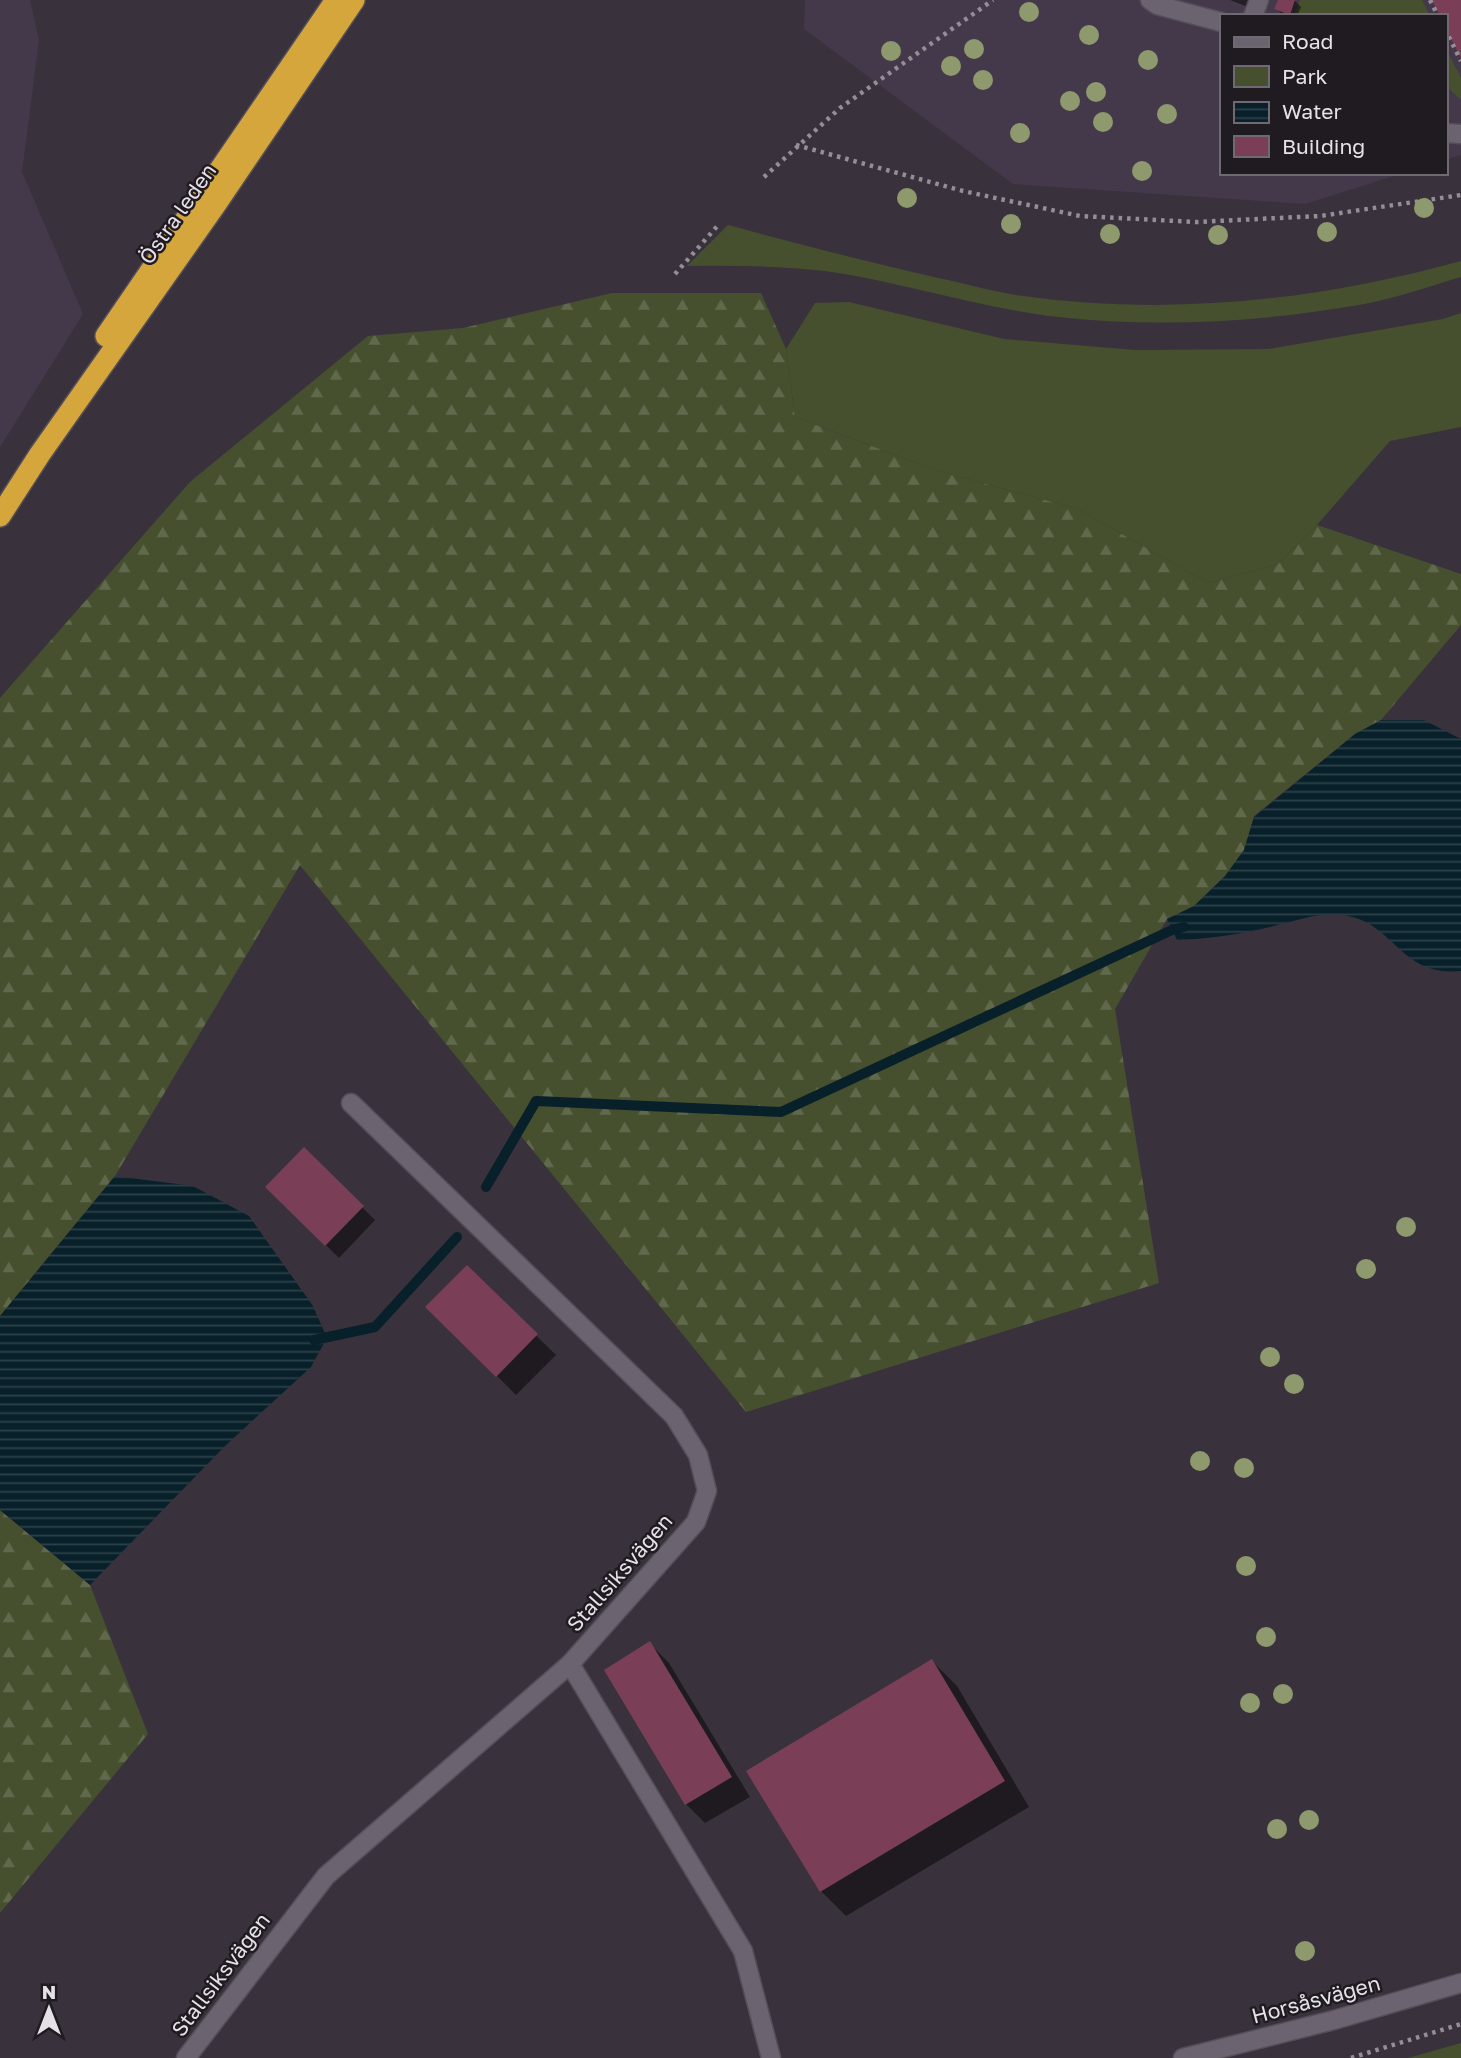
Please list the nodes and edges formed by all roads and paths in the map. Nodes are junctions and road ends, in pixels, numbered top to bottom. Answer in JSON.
{"nodes":[{"id":1,"x":336,"y":0,"type":"edge"},
{"id":2,"x":354,"y":0,"type":"edge"},
{"id":3,"x":993,"y":0,"type":"edge"},
{"id":4,"x":1150,"y":0,"type":"edge"},
{"id":5,"x":1220,"y":22,"type":"edge"},
{"id":6,"x":1447,"y":33,"type":"edge"},
{"id":7,"x":1461,"y":61,"type":"edge"},
{"id":8,"x":796,"y":145,"type":"junction"},
{"id":9,"x":764,"y":177,"type":"dead end"},
{"id":10,"x":1461,"y":195,"type":"edge"},
{"id":11,"x":720,"y":223,"type":"dead end"},
{"id":12,"x":675,"y":274,"type":"dead end"},
{"id":13,"x":40,"y":454,"type":"junction"},
{"id":14,"x":0,"y":516,"type":"edge"},
{"id":15,"x":351,"y":1103,"type":"dead end"},
{"id":16,"x":570,"y":1664,"type":"junction"},
{"id":17,"x":1461,"y":1983,"type":"edge"},
{"id":18,"x":1461,"y":2024,"type":"edge"},
{"id":19,"x":186,"y":2058,"type":"edge"},
{"id":20,"x":771,"y":2058,"type":"edge"},
{"id":21,"x":1183,"y":2058,"type":"edge"},
{"id":22,"x":1351,"y":2058,"type":"edge"}],
"edges":[{"from":1,"to":13,"type":"highway","name":"Östra leden"},
{"from":2,"to":13,"type":"highway","name":"Östra leden"},
{"from":3,"to":8,"type":"path"},
{"from":4,"to":5,"type":"street"},
{"from":6,"to":7,"type":"path"},
{"from":8,"to":9,"type":"path"},
{"from":8,"to":10,"type":"path"},
{"from":11,"to":12,"type":"path"},
{"from":13,"to":14,"type":"highway","name":"Östra leden"},
{"from":15,"to":16,"type":"street","name":"Stallsiksvägen"},
{"from":16,"to":19,"type":"street","name":"Stallsiksvägen"},
{"from":16,"to":20,"type":"street"},
{"from":17,"to":21,"type":"street","name":"Horsåsvägen"},
{"from":18,"to":22,"type":"path"}]}
